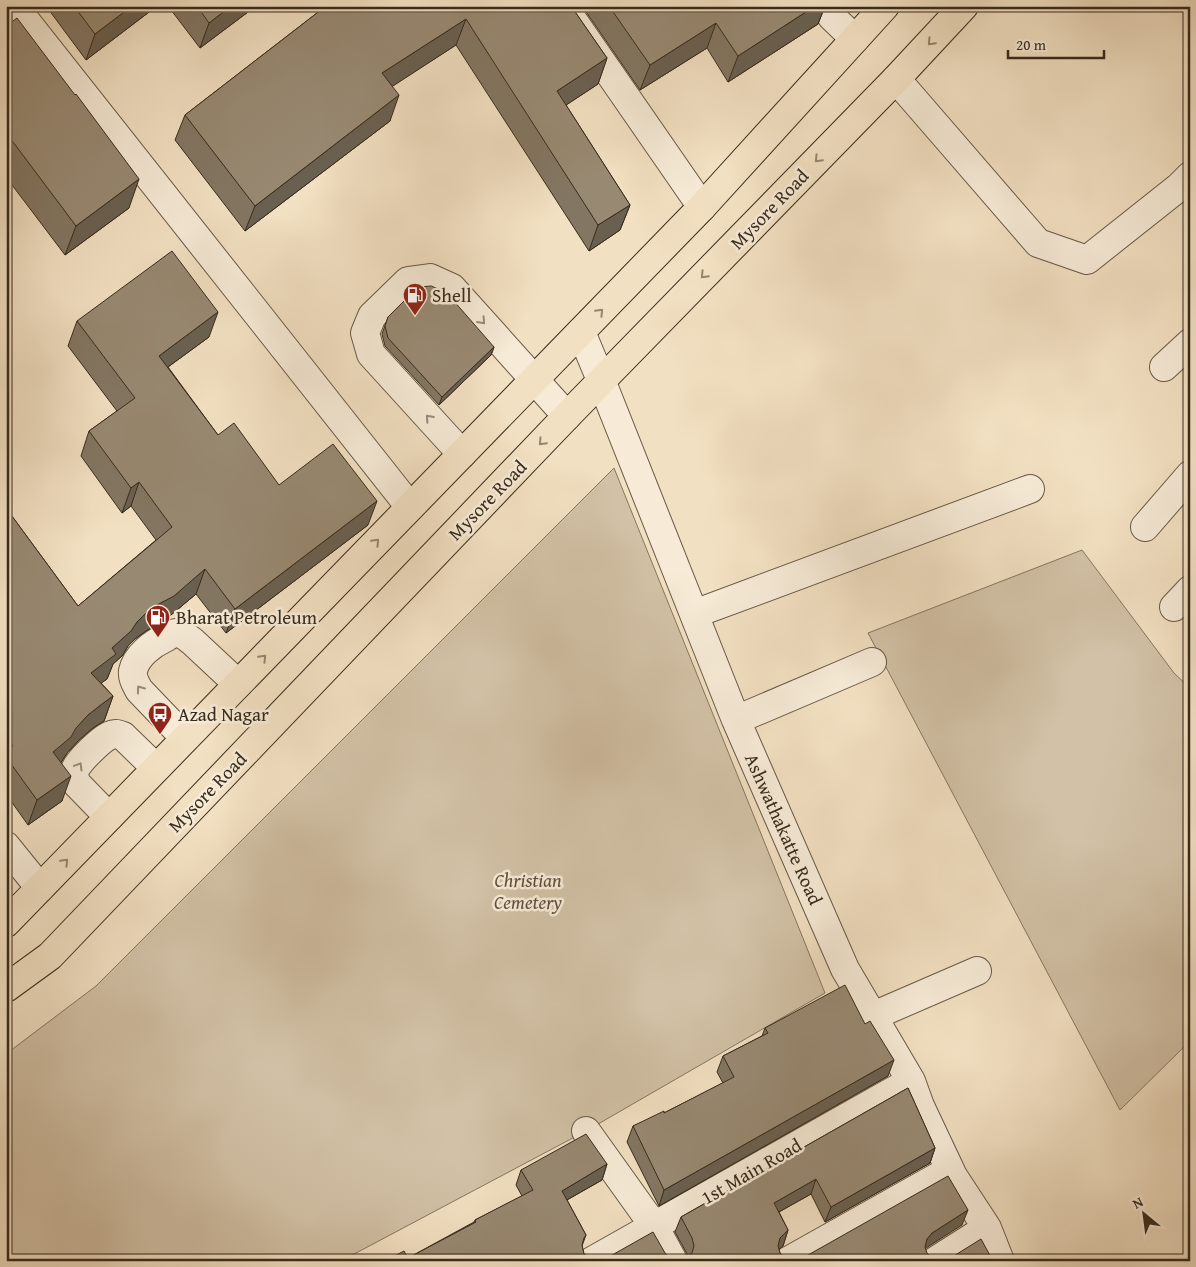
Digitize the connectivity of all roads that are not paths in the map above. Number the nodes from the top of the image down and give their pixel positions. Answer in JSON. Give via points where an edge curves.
{"nodes":[{"id":1,"x":14,"y":6,"type":"edge"},
{"id":2,"x":563,"y":6,"type":"edge"},
{"id":3,"x":825,"y":6,"type":"edge"},
{"id":4,"x":885,"y":6,"type":"edge"},
{"id":5,"x":964,"y":6,"type":"edge"},
{"id":6,"x":855,"y":39,"type":"junction"},
{"id":7,"x":896,"y":79,"type":"junction"},
{"id":8,"x":1190,"y":176,"type":"edge"},
{"id":9,"x":702,"y":207,"type":"junction"},
{"id":10,"x":581,"y":332,"type":"junction"},
{"id":11,"x":1190,"y":343,"type":"edge"},
{"id":12,"x":1164,"y":367,"type":"dead end"},
{"id":13,"x":535,"y":379,"type":"junction"},
{"id":14,"x":601,"y":380,"type":"junction"},
{"id":15,"x":567,"y":416,"type":"junction"},
{"id":16,"x":462,"y":454,"type":"junction"},
{"id":17,"x":1190,"y":475,"type":"edge"},
{"id":18,"x":1030,"y":489,"type":"dead end"},
{"id":19,"x":410,"y":507,"type":"junction"},
{"id":20,"x":1144,"y":527,"type":"dead end"},
{"id":21,"x":694,"y":614,"type":"junction"},
{"id":22,"x":872,"y":662,"type":"dead end"},
{"id":23,"x":238,"y":684,"type":"junction"},
{"id":24,"x":736,"y":720,"type":"junction"},
{"id":25,"x":185,"y":738,"type":"junction"},
{"id":26,"x":156,"y":768,"type":"junction"},
{"id":27,"x":109,"y":817,"type":"junction"},
{"id":28,"x":6,"y":846,"type":"edge"},
{"id":29,"x":40,"y":888,"type":"junction"},
{"id":30,"x":6,"y":922,"type":"edge"},
{"id":31,"x":978,"y":970,"type":"dead end"},
{"id":32,"x":6,"y":988,"type":"edge"},
{"id":33,"x":873,"y":1016,"type":"junction"},
{"id":34,"x":910,"y":1081,"type":"junction"},
{"id":35,"x":586,"y":1131,"type":"dead end"},
{"id":36,"x":950,"y":1170,"type":"junction"},
{"id":37,"x":654,"y":1226,"type":"junction"},
{"id":38,"x":987,"y":1228,"type":"junction"},
{"id":39,"x":592,"y":1261,"type":"edge"},
{"id":40,"x":674,"y":1261,"type":"edge"},
{"id":41,"x":788,"y":1261,"type":"edge"},
{"id":42,"x":935,"y":1261,"type":"edge"},
{"id":43,"x":1000,"y":1261,"type":"edge"}],
"edges":[{"from":1,"to":19,"type":"street"},
{"from":2,"to":9,"type":"street"},
{"from":3,"to":6,"type":"street"},
{"from":4,"to":6,"type":"highway"},
{"from":5,"to":7,"type":"highway","name":"Mysore Road","one_way":true},
{"from":6,"to":9,"type":"highway"},
{"from":7,"to":8,"type":"street","via":[[1038,243],[1086,260]]},
{"from":7,"to":14,"type":"highway","name":"Mysore Road","one_way":true},
{"from":10,"to":9,"type":"highway","one_way":true},
{"from":10,"to":13,"type":"highway"},
{"from":10,"to":14,"type":"street","name":"Ashwathakatte Road"},
{"from":11,"to":12,"type":"street"},
{"from":13,"to":15,"type":"street"},
{"from":13,"to":16,"type":"highway"},
{"from":16,"to":13,"type":"street","one_way":true,"via":[[371,354],[366,333],[372,316],[408,281],[430,278],[452,288]]},
{"from":14,"to":15,"type":"highway","name":"Mysore Road"},
{"from":14,"to":21,"type":"street","name":"Ashwathakatte Road"},
{"from":15,"to":32,"type":"highway","name":"Mysore Road","one_way":true,"via":[[50,956]]},
{"from":16,"to":19,"type":"highway"},
{"from":17,"to":20,"type":"street"},
{"from":18,"to":21,"type":"street"},
{"from":23,"to":19,"type":"highway","one_way":true},
{"from":21,"to":24,"type":"street","name":"Ashwathakatte Road"},
{"from":22,"to":24,"type":"street"},
{"from":23,"to":25,"type":"highway"},
{"from":25,"to":23,"type":"street","one_way":true,"via":[[134,682],[132,673],[144,651],[173,633],[179,633]]},
{"from":24,"to":33,"type":"street","name":"Ashwathakatte Road","via":[[845,969]]},
{"from":25,"to":26,"type":"highway"},
{"from":26,"to":27,"type":"highway"},
{"from":27,"to":26,"type":"street","one_way":true,"via":[[77,784],[74,770],[78,763],[105,738],[117,734]]},
{"from":29,"to":27,"type":"highway","one_way":true},
{"from":28,"to":29,"type":"street"},
{"from":29,"to":30,"type":"highway"},
{"from":31,"to":33,"type":"street"},
{"from":33,"to":34,"type":"street","name":"Ashwathakatte Road"},
{"from":34,"to":36,"type":"street","name":"Ashwathakatte Road"},
{"from":34,"to":37,"type":"street","name":"1st Main Road"},
{"from":35,"to":37,"type":"street"},
{"from":36,"to":38,"type":"street","name":"Ashwathakatte Road"},
{"from":36,"to":41,"type":"street"},
{"from":37,"to":39,"type":"street","name":"1st Main Road"},
{"from":37,"to":40,"type":"street"},
{"from":38,"to":42,"type":"street"},
{"from":38,"to":43,"type":"street","name":"Ashwathakatte Road"}]}
